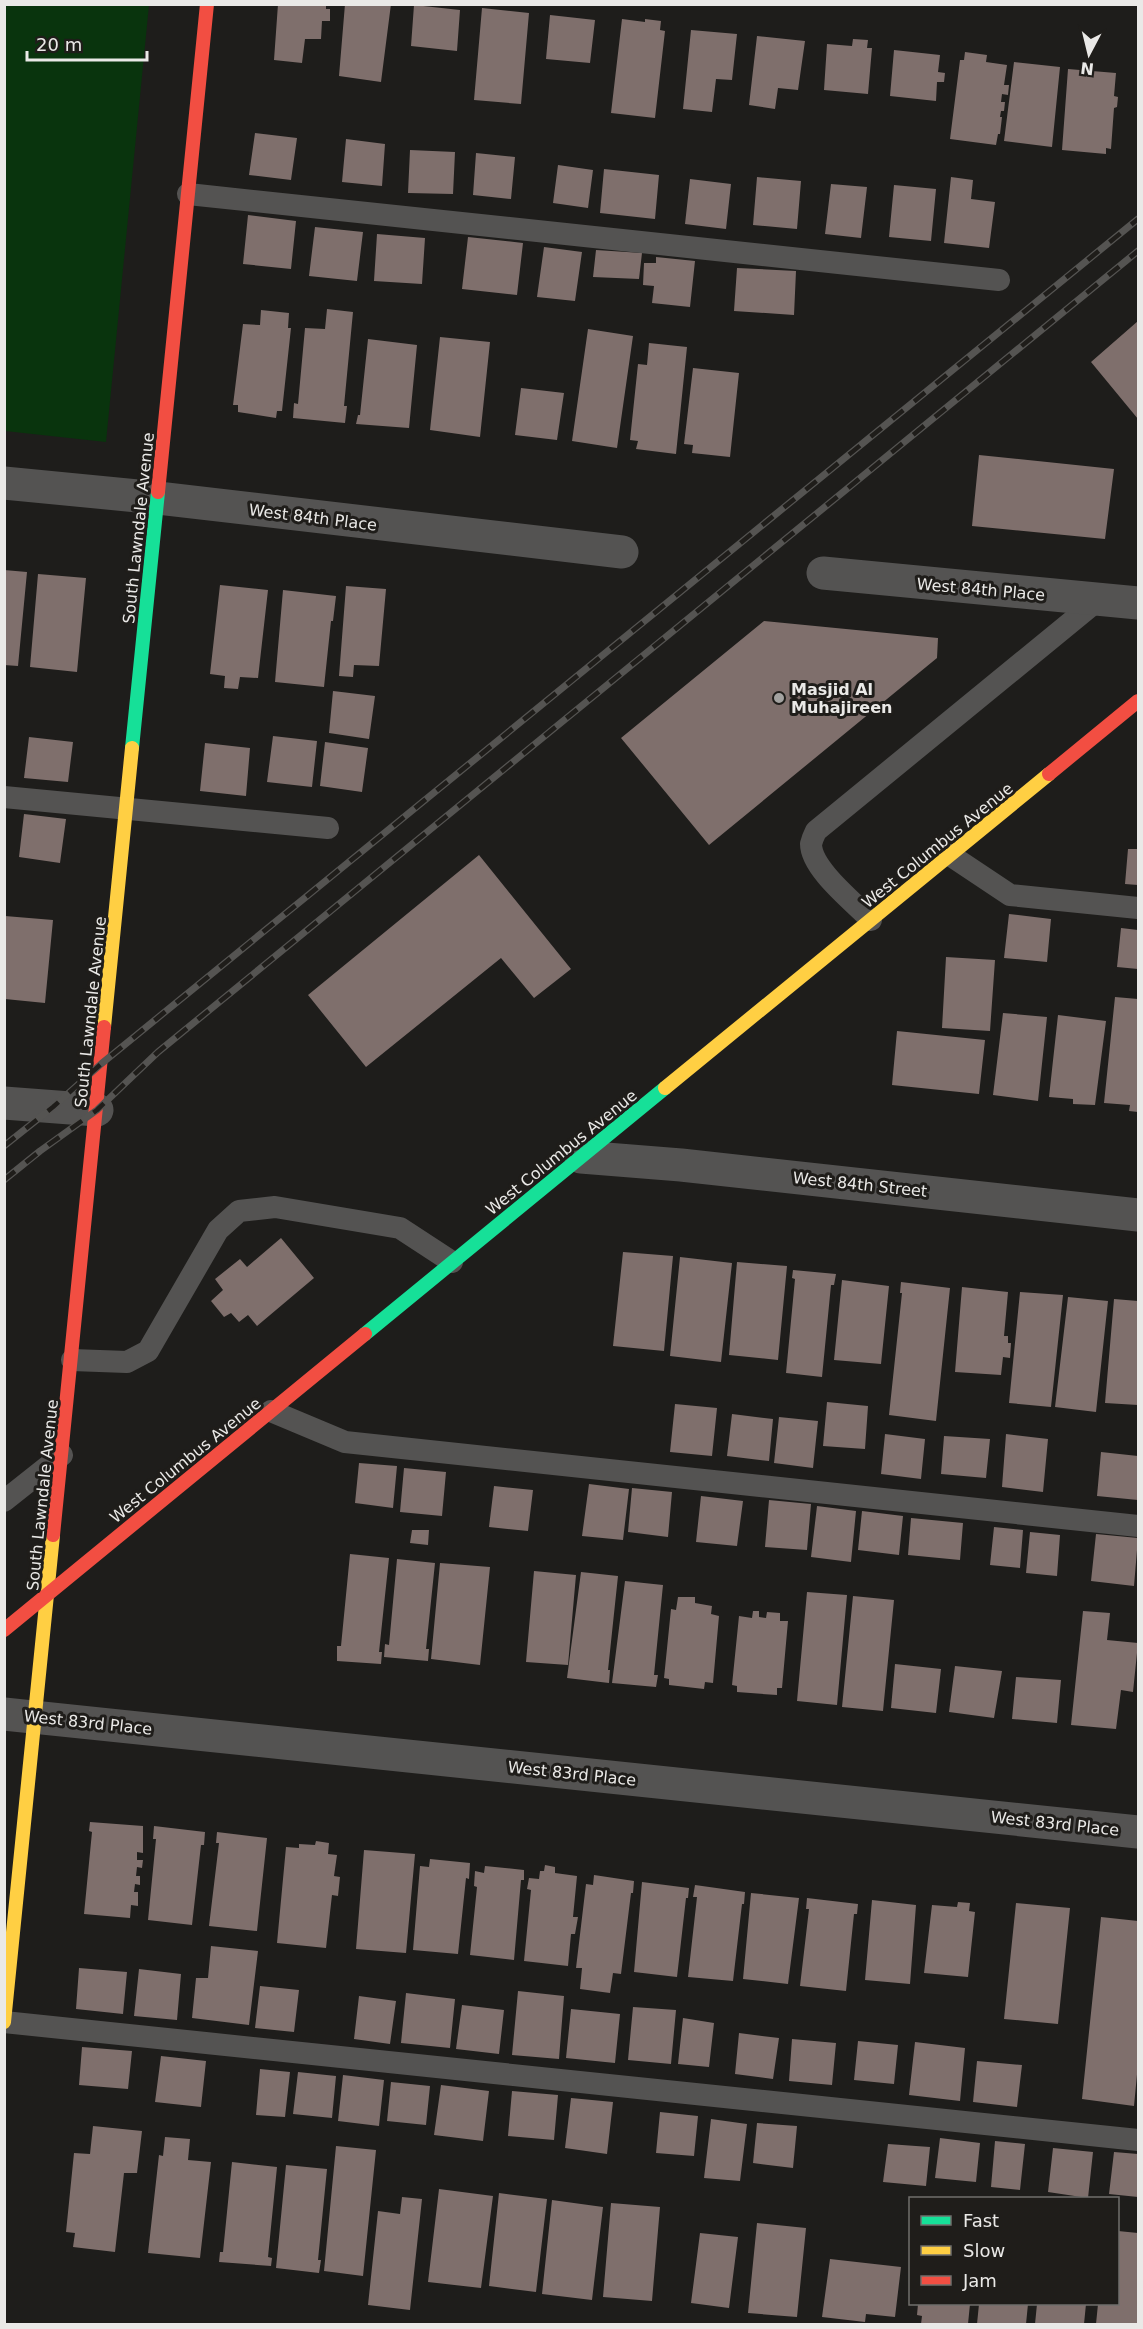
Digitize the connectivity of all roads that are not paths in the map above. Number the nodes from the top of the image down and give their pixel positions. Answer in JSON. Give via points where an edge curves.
{"nodes":[{"id":1,"x":207,"y":4,"type":"edge"},
{"id":2,"x":188,"y":194,"type":"junction"},
{"id":3,"x":999,"y":280,"type":"dead end"},
{"id":4,"x":4,"y":483,"type":"edge"},
{"id":5,"x":158,"y":498,"type":"junction"},
{"id":6,"x":622,"y":552,"type":"dead end"},
{"id":7,"x":823,"y":573,"type":"dead end"},
{"id":8,"x":1098,"y":600,"type":"junction"},
{"id":9,"x":1138,"y":603,"type":"edge"},
{"id":10,"x":1138,"y":701,"type":"edge"},
{"id":11,"x":4,"y":797,"type":"edge"},
{"id":12,"x":127,"y":810,"type":"junction"},
{"id":13,"x":328,"y":828,"type":"dead end"},
{"id":14,"x":950,"y":855,"type":"junction"},
{"id":15,"x":1138,"y":908,"type":"edge"},
{"id":16,"x":872,"y":920,"type":"junction"},
{"id":17,"x":4,"y":1103,"type":"edge"},
{"id":18,"x":97,"y":1110,"type":"junction"},
{"id":19,"x":581,"y":1157,"type":"junction"},
{"id":20,"x":1138,"y":1215,"type":"edge"},
{"id":21,"x":452,"y":1262,"type":"junction"},
{"id":22,"x":72,"y":1360,"type":"junction"},
{"id":23,"x":271,"y":1411,"type":"junction"},
{"id":24,"x":63,"y":1455,"type":"junction"},
{"id":25,"x":4,"y":1501,"type":"edge"},
{"id":26,"x":1138,"y":1526,"type":"edge"},
{"id":27,"x":49,"y":1592,"type":"junction"},
{"id":28,"x":4,"y":1630,"type":"edge"},
{"id":29,"x":4,"y":1714,"type":"edge"},
{"id":30,"x":36,"y":1717,"type":"junction"},
{"id":31,"x":1138,"y":1832,"type":"edge"},
{"id":32,"x":4,"y":2022,"type":"edge"},
{"id":33,"x":1138,"y":2140,"type":"edge"}],
"edges":[{"from":1,"to":2,"type":"street","name":"South Lawndale Avenue"},
{"from":2,"to":3,"type":"lane"},
{"from":2,"to":5,"type":"street","name":"South Lawndale Avenue"},
{"from":4,"to":5,"type":"street","name":"West 84th Place"},
{"from":5,"to":6,"type":"street","name":"West 84th Place"},
{"from":5,"to":12,"type":"street","name":"South Lawndale Avenue"},
{"from":7,"to":8,"type":"street","name":"West 84th Place"},
{"from":8,"to":9,"type":"street","name":"West 84th Place"},
{"from":8,"to":16,"type":"lane","via":[[816,831],[811,842],[818,866]]},
{"from":10,"to":14,"type":"street","name":"West Columbus Avenue"},
{"from":11,"to":12,"type":"lane"},
{"from":12,"to":13,"type":"lane"},
{"from":12,"to":18,"type":"street","name":"South Lawndale Avenue"},
{"from":14,"to":15,"type":"lane","via":[[1010,896]]},
{"from":14,"to":16,"type":"street","name":"West Columbus Avenue"},
{"from":16,"to":19,"type":"street","name":"West Columbus Avenue"},
{"from":17,"to":18,"type":"street"},
{"from":18,"to":22,"type":"street","name":"South Lawndale Avenue"},
{"from":19,"to":20,"type":"street","name":"West 84th Street"},
{"from":19,"to":21,"type":"street","name":"West Columbus Avenue"},
{"from":21,"to":22,"type":"lane","via":[[400,1228],[275,1207],[238,1211],[218,1230],[148,1351],[127,1362]]},
{"from":21,"to":23,"type":"street","name":"West Columbus Avenue"},
{"from":22,"to":24,"type":"street","name":"South Lawndale Avenue"},
{"from":23,"to":26,"type":"lane","via":[[345,1442]]},
{"from":23,"to":27,"type":"street","name":"West Columbus Avenue"},
{"from":24,"to":25,"type":"lane"},
{"from":24,"to":27,"type":"street","name":"South Lawndale Avenue"},
{"from":27,"to":28,"type":"street","name":"West Columbus Avenue"},
{"from":27,"to":30,"type":"street","name":"South Lawndale Avenue"},
{"from":29,"to":30,"type":"street","name":"West 83rd Place"},
{"from":30,"to":31,"type":"street","name":"West 83rd Place"},
{"from":30,"to":32,"type":"street","name":"South Lawndale Avenue"},
{"from":32,"to":33,"type":"lane"}]}
